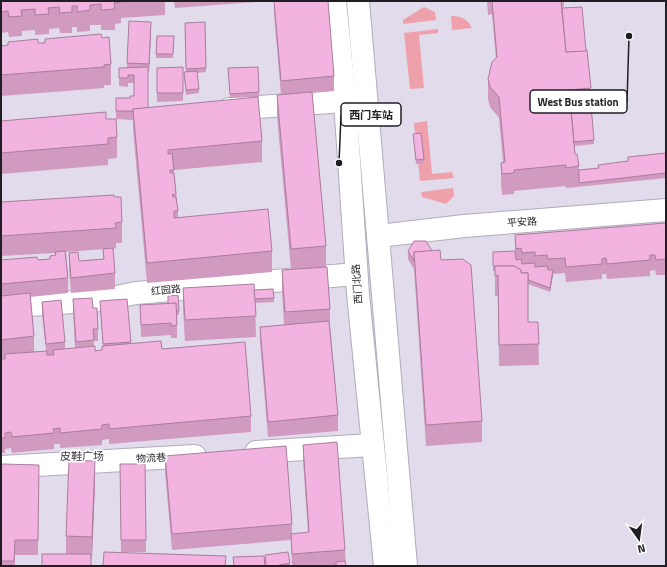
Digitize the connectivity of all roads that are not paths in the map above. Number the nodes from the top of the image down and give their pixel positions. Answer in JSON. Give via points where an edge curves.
{"nodes":[{"id":1,"x":335,"y":1,"type":"edge"},
{"id":2,"x":358,"y":1,"type":"edge"},
{"id":3,"x":345,"y":101,"type":"junction"},
{"id":4,"x":206,"y":111,"type":"edge"},
{"id":5,"x":666,"y":210,"type":"edge"},
{"id":6,"x":379,"y":236,"type":"junction"},
{"id":7,"x":356,"y":274,"type":"junction"},
{"id":8,"x":1,"y":307,"type":"edge"},
{"id":9,"x":372,"y":445,"type":"junction"},
{"id":10,"x":236,"y":453,"type":"edge"},
{"id":11,"x":212,"y":455,"type":"edge"},
{"id":12,"x":1,"y":467,"type":"edge"},
{"id":13,"x":385,"y":566,"type":"edge"},
{"id":14,"x":406,"y":566,"type":"edge"}],
"edges":[{"from":1,"to":3,"type":"main road","name":"西门北路"},
{"from":2,"to":6,"type":"main road"},
{"from":3,"to":4,"type":"main road"},
{"from":3,"to":7,"type":"main road","name":"西门北路"},
{"from":5,"to":6,"type":"main road","name":"平安路","via":[[464,226]]},
{"from":6,"to":14,"type":"main road"},
{"from":7,"to":8,"type":"main road","name":"红园路","via":[[136,293],[102,300]]},
{"from":7,"to":9,"type":"main road","name":"西门北路"},
{"from":9,"to":10,"type":"main road"},
{"from":9,"to":13,"type":"main road","name":"西门北路"},
{"from":11,"to":12,"type":"main road","name":"物流巷"}]}
